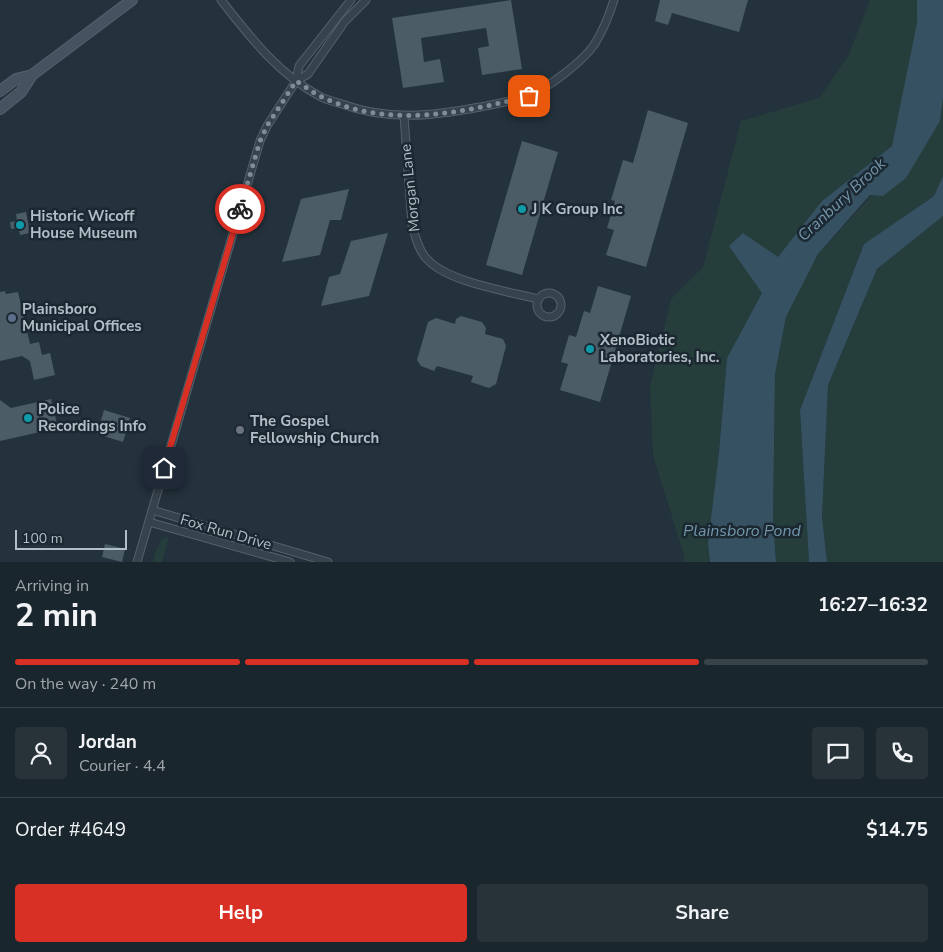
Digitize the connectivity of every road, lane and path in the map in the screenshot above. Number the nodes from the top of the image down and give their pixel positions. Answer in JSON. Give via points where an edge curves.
{"nodes":[{"id":1,"x":132,"y":0,"type":"edge"},
{"id":2,"x":221,"y":0,"type":"edge"},
{"id":3,"x":351,"y":0,"type":"edge"},
{"id":4,"x":366,"y":0,"type":"edge"},
{"id":5,"x":614,"y":0,"type":"edge"},
{"id":6,"x":32,"y":75,"type":"junction"},
{"id":7,"x":296,"y":81,"type":"junction"},
{"id":8,"x":0,"y":91,"type":"edge"},
{"id":9,"x":0,"y":109,"type":"edge"},
{"id":10,"x":404,"y":116,"type":"junction"},
{"id":11,"x":538,"y":299,"type":"dead end"},
{"id":12,"x":152,"y":510,"type":"junction"},
{"id":13,"x":149,"y":522,"type":"junction"},
{"id":14,"x":137,"y":562,"type":"edge"},
{"id":15,"x":290,"y":562,"type":"edge"},
{"id":16,"x":328,"y":562,"type":"edge"}],
"edges":[{"from":1,"to":6,"type":"street"},
{"from":2,"to":7,"type":"street","via":[[265,54]]},
{"from":3,"to":7,"type":"street","via":[[299,66]]},
{"from":4,"to":7,"type":"street","via":[[344,21],[308,74]]},
{"from":5,"to":10,"type":"street","via":[[593,46],[554,82],[529,96],[452,112]]},
{"from":6,"to":8,"type":"street","via":[[16,79]]},
{"from":6,"to":9,"type":"street","via":[[21,92]]},
{"from":7,"to":10,"type":"street","via":[[322,97],[355,109]]},
{"from":7,"to":12,"type":"street","via":[[260,141]]},
{"from":10,"to":11,"type":"street","name":"Morgan Lane","via":[[412,225],[426,258],[463,280]]},
{"from":12,"to":13,"type":"street"},
{"from":12,"to":16,"type":"street","name":"Fox Run Drive"},
{"from":13,"to":14,"type":"street"},
{"from":13,"to":15,"type":"street","name":"Fox Run Drive"}]}
